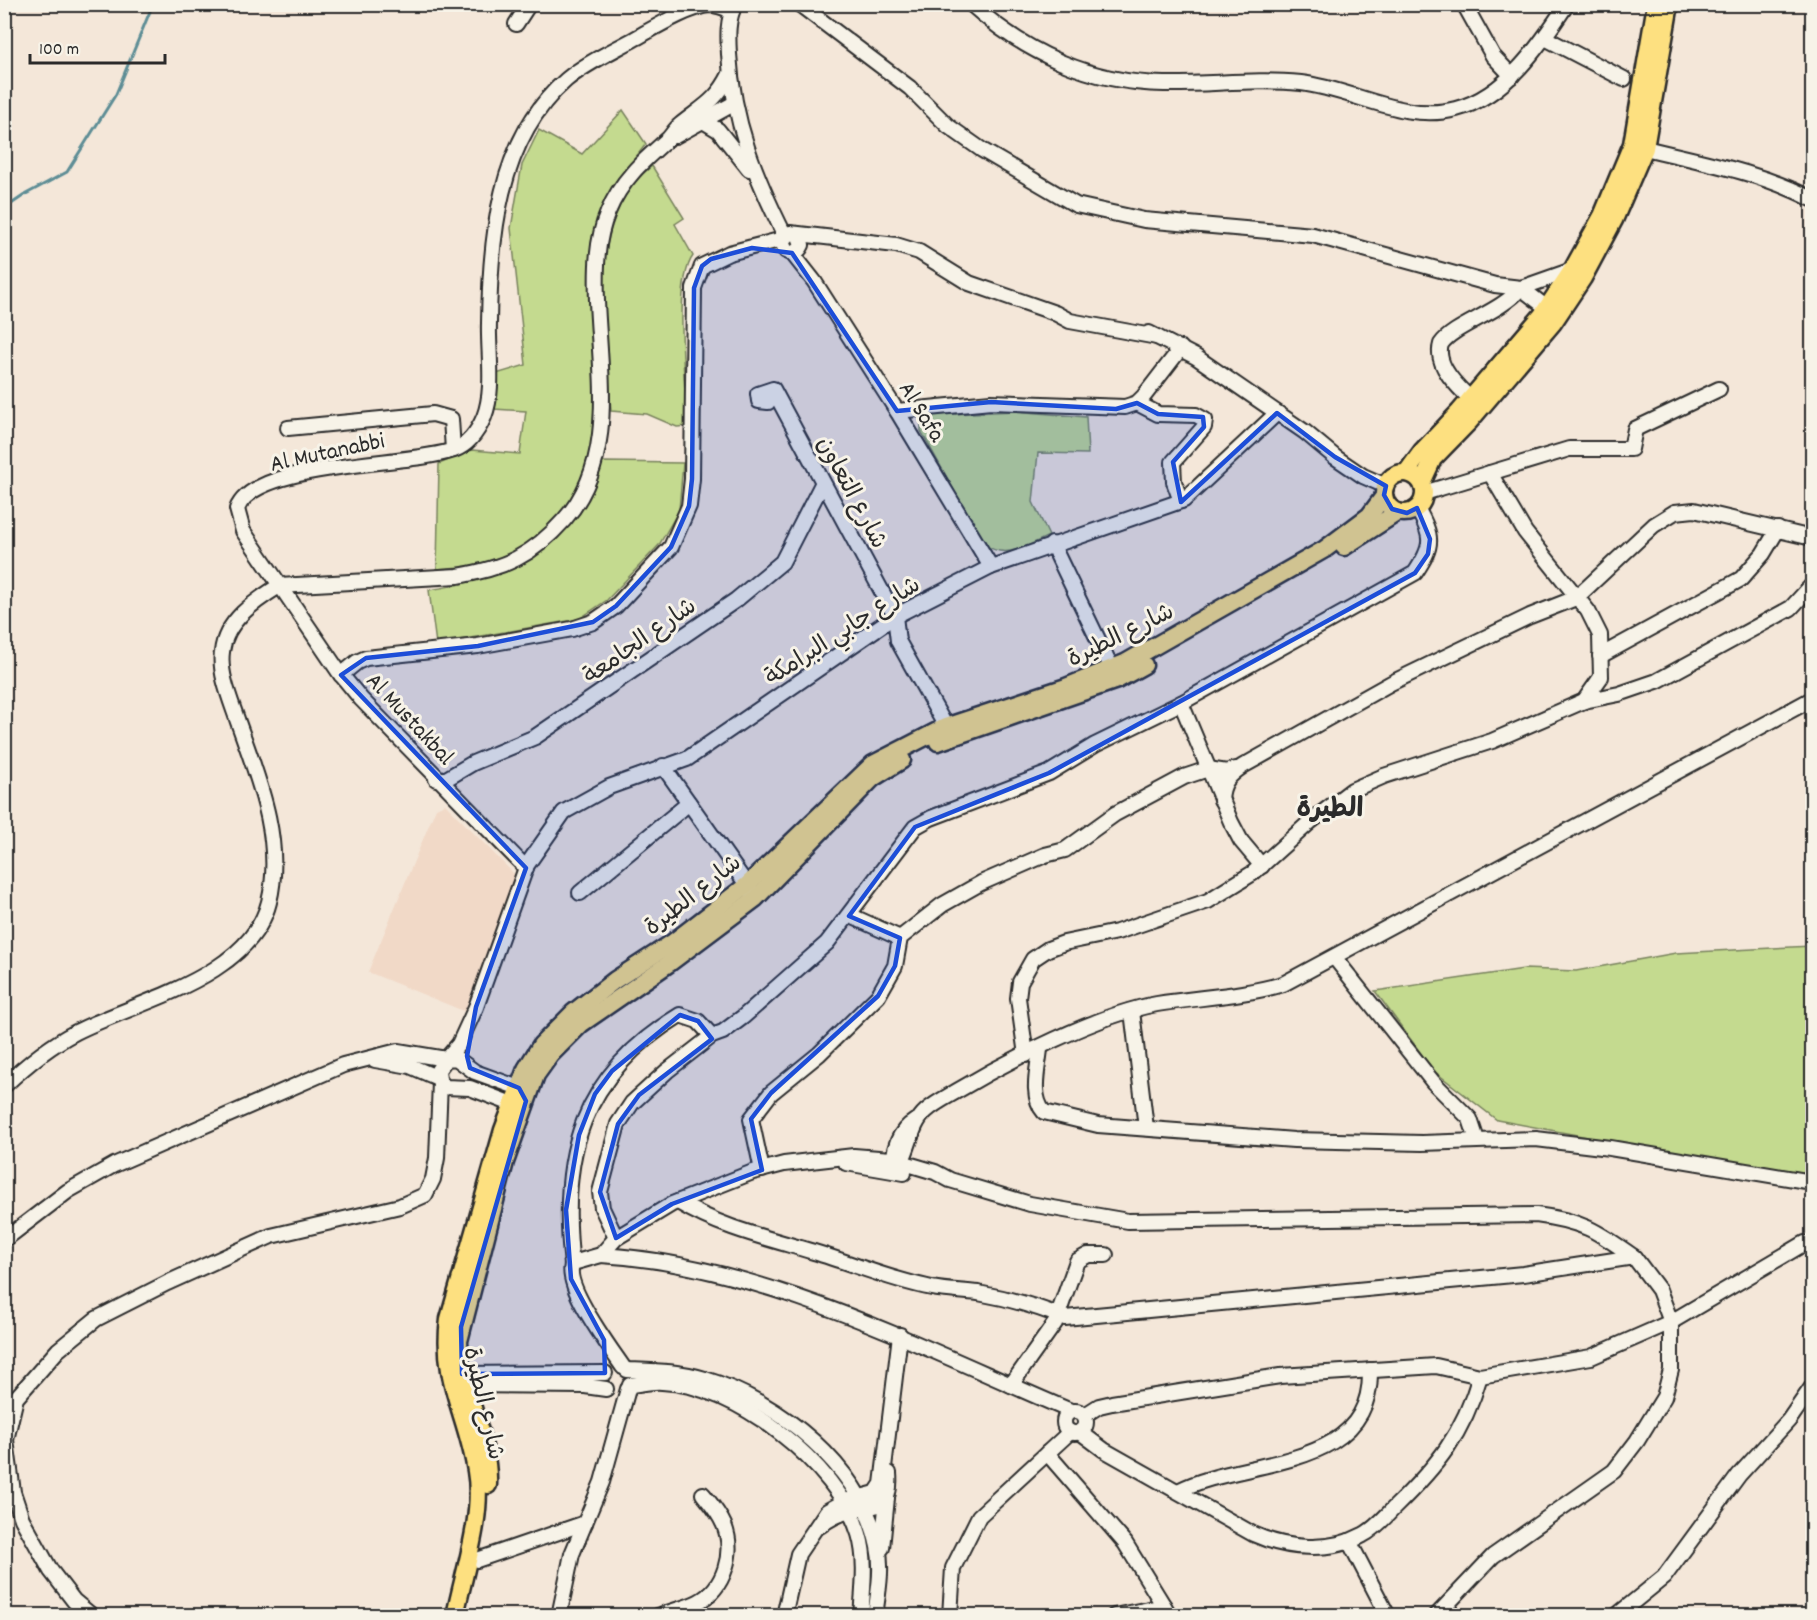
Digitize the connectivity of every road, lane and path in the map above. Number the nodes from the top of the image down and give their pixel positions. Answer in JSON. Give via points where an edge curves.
{"nodes":[{"id":1,"x":529,"y":4,"type":"edge"},
{"id":2,"x":799,"y":4,"type":"edge"},
{"id":3,"x":971,"y":4,"type":"edge"},
{"id":4,"x":1464,"y":4,"type":"edge"},
{"id":5,"x":1567,"y":4,"type":"edge"},
{"id":6,"x":1656,"y":4,"type":"edge"},
{"id":7,"x":1670,"y":4,"type":"edge"},
{"id":8,"x":733,"y":8,"type":"edge"},
{"id":9,"x":516,"y":24,"type":"dead end"},
{"id":10,"x":1545,"y":38,"type":"junction"},
{"id":11,"x":730,"y":74,"type":"junction"},
{"id":12,"x":1512,"y":76,"type":"junction"},
{"id":13,"x":1624,"y":79,"type":"dead end"},
{"id":14,"x":735,"y":103,"type":"junction"},
{"id":15,"x":703,"y":121,"type":"junction"},
{"id":16,"x":670,"y":137,"type":"junction"},
{"id":17,"x":1638,"y":146,"type":"junction"},
{"id":18,"x":760,"y":184,"type":"junction"},
{"id":19,"x":1812,"y":199,"type":"edge"},
{"id":20,"x":793,"y":243,"type":"junction"},
{"id":21,"x":1572,"y":270,"type":"junction"},
{"id":22,"x":1521,"y":288,"type":"junction"},
{"id":23,"x":1547,"y":308,"type":"junction"},
{"id":24,"x":1181,"y":348,"type":"junction"},
{"id":25,"x":773,"y":389,"type":"dead end"},
{"id":26,"x":1719,"y":389,"type":"dead end"},
{"id":27,"x":1137,"y":403,"type":"junction"},
{"id":28,"x":1476,"y":404,"type":"junction"},
{"id":29,"x":897,"y":411,"type":"junction"},
{"id":30,"x":1277,"y":414,"type":"junction"},
{"id":31,"x":288,"y":428,"type":"dead end"},
{"id":32,"x":453,"y":450,"type":"junction"},
{"id":33,"x":1406,"y":473,"type":"junction"},
{"id":34,"x":1490,"y":473,"type":"junction"},
{"id":35,"x":822,"y":484,"type":"junction"},
{"id":36,"x":1385,"y":491,"type":"junction"},
{"id":37,"x":1421,"y":495,"type":"junction"},
{"id":38,"x":1181,"y":501,"type":"junction"},
{"id":39,"x":1398,"y":512,"type":"junction"},
{"id":40,"x":1778,"y":529,"type":"junction"},
{"id":41,"x":1812,"y":538,"type":"edge"},
{"id":42,"x":1052,"y":544,"type":"junction"},
{"id":43,"x":991,"y":567,"type":"junction"},
{"id":44,"x":1812,"y":585,"type":"edge"},
{"id":45,"x":279,"y":586,"type":"junction"},
{"id":46,"x":1576,"y":598,"type":"junction"},
{"id":47,"x":895,"y":616,"type":"junction"},
{"id":48,"x":1600,"y":656,"type":"junction"},
{"id":49,"x":1114,"y":674,"type":"junction"},
{"id":50,"x":341,"y":675,"type":"junction"},
{"id":51,"x":1812,"y":699,"type":"edge"},
{"id":52,"x":1584,"y":701,"type":"junction"},
{"id":53,"x":1181,"y":703,"type":"junction"},
{"id":54,"x":948,"y":731,"type":"junction"},
{"id":55,"x":663,"y":766,"type":"junction"},
{"id":56,"x":1243,"y":766,"type":"junction"},
{"id":57,"x":1208,"y":769,"type":"junction"},
{"id":58,"x":436,"y":779,"type":"junction"},
{"id":59,"x":1221,"y":800,"type":"junction"},
{"id":60,"x":689,"y":803,"type":"junction"},
{"id":61,"x":1262,"y":866,"type":"junction"},
{"id":62,"x":526,"y":868,"type":"junction"},
{"id":63,"x":752,"y":891,"type":"junction"},
{"id":64,"x":580,"y":893,"type":"dead end"},
{"id":65,"x":849,"y":915,"type":"junction"},
{"id":66,"x":900,"y":938,"type":"junction"},
{"id":67,"x":1334,"y":957,"type":"junction"},
{"id":68,"x":476,"y":1007,"type":"junction"},
{"id":69,"x":1132,"y":1011,"type":"junction"},
{"id":70,"x":712,"y":1036,"type":"junction"},
{"id":71,"x":1040,"y":1049,"type":"junction"},
{"id":72,"x":1026,"y":1055,"type":"junction"},
{"id":73,"x":367,"y":1059,"type":"junction"},
{"id":74,"x":446,"y":1059,"type":"junction"},
{"id":75,"x":468,"y":1067,"type":"junction"},
{"id":76,"x":439,"y":1080,"type":"junction"},
{"id":77,"x":4,"y":1086,"type":"edge"},
{"id":78,"x":462,"y":1089,"type":"junction"},
{"id":79,"x":519,"y":1098,"type":"junction"},
{"id":80,"x":440,"y":1128,"type":"junction"},
{"id":81,"x":1146,"y":1128,"type":"junction"},
{"id":82,"x":906,"y":1136,"type":"junction"},
{"id":83,"x":1477,"y":1140,"type":"junction"},
{"id":84,"x":869,"y":1156,"type":"junction"},
{"id":85,"x":823,"y":1161,"type":"junction"},
{"id":86,"x":897,"y":1165,"type":"junction"},
{"id":87,"x":923,"y":1168,"type":"junction"},
{"id":88,"x":762,"y":1170,"type":"junction"},
{"id":89,"x":950,"y":1180,"type":"junction"},
{"id":90,"x":1812,"y":1182,"type":"edge"},
{"id":91,"x":678,"y":1202,"type":"junction"},
{"id":92,"x":616,"y":1238,"type":"junction"},
{"id":93,"x":4,"y":1240,"type":"edge"},
{"id":94,"x":1805,"y":1243,"type":"dead end"},
{"id":95,"x":601,"y":1255,"type":"junction"},
{"id":96,"x":1106,"y":1255,"type":"dead end"},
{"id":97,"x":1634,"y":1257,"type":"junction"},
{"id":98,"x":572,"y":1265,"type":"junction"},
{"id":99,"x":1059,"y":1315,"type":"junction"},
{"id":100,"x":1671,"y":1322,"type":"junction"},
{"id":101,"x":900,"y":1335,"type":"junction"},
{"id":102,"x":604,"y":1341,"type":"junction"},
{"id":103,"x":625,"y":1369,"type":"junction"},
{"id":104,"x":1370,"y":1370,"type":"junction"},
{"id":105,"x":607,"y":1371,"type":"junction"},
{"id":106,"x":1480,"y":1376,"type":"junction"},
{"id":107,"x":459,"y":1381,"type":"junction"},
{"id":108,"x":1011,"y":1385,"type":"junction"},
{"id":109,"x":494,"y":1386,"type":"junction"},
{"id":110,"x":629,"y":1387,"type":"junction"},
{"id":111,"x":1812,"y":1387,"type":"edge"},
{"id":112,"x":608,"y":1390,"type":"junction"},
{"id":113,"x":1078,"y":1413,"type":"junction"},
{"id":114,"x":473,"y":1414,"type":"junction"},
{"id":115,"x":619,"y":1425,"type":"junction"},
{"id":116,"x":1075,"y":1432,"type":"junction"},
{"id":117,"x":887,"y":1447,"type":"junction"},
{"id":118,"x":1047,"y":1453,"type":"junction"},
{"id":119,"x":1178,"y":1491,"type":"junction"},
{"id":120,"x":702,"y":1494,"type":"dead end"},
{"id":121,"x":887,"y":1498,"type":"junction"},
{"id":122,"x":862,"y":1504,"type":"junction"},
{"id":123,"x":847,"y":1506,"type":"junction"},
{"id":124,"x":585,"y":1523,"type":"junction"},
{"id":125,"x":1349,"y":1541,"type":"junction"},
{"id":126,"x":477,"y":1560,"type":"junction"},
{"id":127,"x":880,"y":1568,"type":"junction"},
{"id":128,"x":1167,"y":1611,"type":"edge"},
{"id":129,"x":92,"y":1616,"type":"edge"},
{"id":130,"x":455,"y":1616,"type":"edge"},
{"id":131,"x":464,"y":1616,"type":"edge"},
{"id":132,"x":559,"y":1616,"type":"edge"},
{"id":133,"x":658,"y":1616,"type":"edge"},
{"id":134,"x":784,"y":1616,"type":"edge"},
{"id":135,"x":861,"y":1616,"type":"edge"},
{"id":136,"x":876,"y":1616,"type":"edge"},
{"id":137,"x":950,"y":1616,"type":"edge"},
{"id":138,"x":1114,"y":1616,"type":"edge"},
{"id":139,"x":1388,"y":1616,"type":"edge"},
{"id":140,"x":1436,"y":1616,"type":"edge"},
{"id":141,"x":1616,"y":1616,"type":"edge"}],
"edges":[{"from":1,"to":9,"type":"street"},
{"from":2,"to":22,"type":"street","via":[[910,88],[948,126],[1076,205],[1144,220],[1313,236],[1495,285]]},
{"from":3,"to":12,"type":"street","via":[[989,21],[1041,54],[1081,71],[1117,80],[1166,84],[1255,80],[1302,83],[1419,113],[1458,109],[1490,93]]},
{"from":4,"to":12,"type":"street","via":[[1493,56]]},
{"from":5,"to":10,"type":"street"},
{"from":6,"to":17,"type":"main road"},
{"from":7,"to":17,"type":"main road"},
{"from":8,"to":11,"type":"street","via":[[728,29]]},
{"from":8,"to":32,"type":"street","via":[[704,6],[658,26],[602,58],[567,79],[526,130],[511,163],[494,241],[490,279],[490,396],[476,432]]},
{"from":10,"to":12,"type":"street"},
{"from":10,"to":13,"type":"street"},
{"from":11,"to":14,"type":"street"},
{"from":11,"to":16,"type":"street","via":[[718,96]]},
{"from":14,"to":15,"type":"street"},
{"from":14,"to":18,"type":"street","via":[[742,138]]},
{"from":15,"to":16,"type":"street"},
{"from":15,"to":18,"type":"street","via":[[718,130]]},
{"from":16,"to":45,"type":"street","via":[[624,182],[607,214],[600,238],[596,264],[599,442],[591,478],[571,513],[522,558],[488,571]]},
{"from":17,"to":19,"type":"street","via":[[1755,174]]},
{"from":17,"to":21,"type":"main road"},
{"from":17,"to":28,"type":"main road","via":[[1614,220],[1583,278],[1553,323]]},
{"from":18,"to":20,"type":"street","name":"Al Safa"},
{"from":20,"to":24,"type":"street","via":[[836,238],[896,245],[919,252],[969,283],[1070,321],[1157,337]]},
{"from":20,"to":29,"type":"street","name":"Al Safa"},
{"from":20,"to":50,"type":"street","via":[[711,259],[697,276],[689,506],[671,547],[616,606],[593,622],[572,629],[478,646],[380,655],[357,662]]},
{"from":21,"to":22,"type":"street"},
{"from":21,"to":23,"type":"main road"},
{"from":22,"to":23,"type":"street"},
{"from":22,"to":28,"type":"street","via":[[1509,302],[1450,335],[1442,344],[1441,359],[1456,385]]},
{"from":23,"to":28,"type":"main road"},
{"from":24,"to":27,"type":"street"},
{"from":24,"to":30,"type":"street"},
{"from":25,"to":35,"type":"street","name":"شارع التعاون"},
{"from":26,"to":34,"type":"street","via":[[1635,429],[1631,449],[1569,449]]},
{"from":27,"to":29,"type":"street","via":[[1116,409],[991,402]]},
{"from":27,"to":38,"type":"street","via":[[1158,414],[1196,415],[1205,420],[1204,427],[1173,462],[1174,482]]},
{"from":28,"to":33,"type":"main road","via":[[1422,451]]},
{"from":28,"to":37,"type":"main road","via":[[1433,459]]},
{"from":29,"to":43,"type":"street","name":"Al Safa"},
{"from":30,"to":36,"type":"street"},
{"from":30,"to":38,"type":"street","name":"شارع جابي البرامكة"},
{"from":31,"to":32,"type":"street","via":[[433,414],[451,419]]},
{"from":32,"to":45,"type":"street","name":"Al Mutanabbi","via":[[324,469],[285,478],[243,497],[237,509],[239,522]]},
{"from":33,"to":36,"type":"main road","via":[[1394,475]]},
{"from":33,"to":37,"type":"main road","via":[[1417,477]]},
{"from":34,"to":37,"type":"street"},
{"from":34,"to":46,"type":"street","via":[[1525,532]]},
{"from":35,"to":47,"type":"street","name":"شارع التعاون"},
{"from":35,"to":58,"type":"street","name":"شارع الجامعة","via":[[782,562],[736,600],[535,737],[446,779]]},
{"from":36,"to":39,"type":"main road","via":[[1392,509]]},
{"from":36,"to":49,"type":"main road","name":"شارع الطيرة","via":[[1369,516],[1325,549]]},
{"from":37,"to":39,"type":"main road","via":[[1407,513]]},
{"from":37,"to":53,"type":"street","via":[[1430,539],[1428,554],[1415,573]]},
{"from":38,"to":42,"type":"street","name":"شارع جابي البرامكة"},
{"from":39,"to":49,"type":"main road","name":"شارع الطيرة","via":[[1318,566]]},
{"from":40,"to":41,"type":"street"},
{"from":40,"to":46,"type":"street","via":[[1694,510],[1675,512],[1654,525]]},
{"from":40,"to":48,"type":"street","via":[[1763,555],[1741,579]]},
{"from":42,"to":43,"type":"street","name":"شارع جابي البرامكة"},
{"from":42,"to":49,"type":"street"},
{"from":43,"to":47,"type":"street","name":"شارع جابي البرامكة"},
{"from":44,"to":52,"type":"street","via":[[1791,608],[1657,681]]},
{"from":45,"to":50,"type":"street","name":"Al Mustakbal"},
{"from":45,"to":77,"type":"street","via":[[242,614],[225,638],[222,651],[230,698],[270,823],[273,877],[264,918],[236,954],[217,968],[76,1032],[49,1047]]},
{"from":46,"to":48,"type":"street","via":[[1600,635]]},
{"from":46,"to":56,"type":"street","via":[[1391,683]]},
{"from":47,"to":54,"type":"street","name":"شارع التعاون","via":[[898,641]]},
{"from":47,"to":55,"type":"street","name":"شارع جابي البرامكة","via":[[687,759]]},
{"from":48,"to":52,"type":"street","via":[[1601,677]]},
{"from":49,"to":54,"type":"main road","name":"شارع الطيرة","via":[[986,728]]},
{"from":50,"to":58,"type":"street","name":"Al Mustakbal"},
{"from":51,"to":67,"type":"street"},
{"from":52,"to":61,"type":"street","via":[[1492,741],[1352,790]]},
{"from":53,"to":57,"type":"street"},
{"from":53,"to":65,"type":"street","via":[[1095,745],[1049,773],[915,827]]},
{"from":54,"to":63,"type":"main road","name":"شارع الطيرة","via":[[873,778]]},
{"from":55,"to":60,"type":"street"},
{"from":55,"to":62,"type":"street","name":"شارع جابي البرامكة","via":[[609,787],[564,812]]},
{"from":56,"to":57,"type":"street","via":[[1227,772]]},
{"from":56,"to":59,"type":"street","via":[[1226,778]]},
{"from":57,"to":59,"type":"street"},
{"from":57,"to":66,"type":"street","via":[[1184,777],[1115,814],[1065,850],[981,883],[942,905]]},
{"from":58,"to":62,"type":"street","name":"Al Mustakbal"},
{"from":59,"to":61,"type":"street","via":[[1241,841]]},
{"from":60,"to":63,"type":"street"},
{"from":60,"to":64,"type":"street"},
{"from":61,"to":72,"type":"street","via":[[1208,901],[1117,932],[1064,943],[1033,959],[1020,982],[1018,998]]},
{"from":62,"to":68,"type":"street","name":"شارع جابي البرامكة"},
{"from":63,"to":79,"type":"main road","name":"شارع الطيرة","via":[[668,964],[581,1024],[551,1054]]},
{"from":65,"to":66,"type":"street"},
{"from":65,"to":70,"type":"street","via":[[807,962],[743,1017]]},
{"from":66,"to":88,"type":"street","via":[[895,966],[878,996],[819,1054],[771,1093],[751,1119]]},
{"from":67,"to":69,"type":"street","via":[[1283,984],[1257,992],[1156,1004]]},
{"from":67,"to":83,"type":"street","via":[[1433,1082],[1470,1119]]},
{"from":68,"to":74,"type":"street","via":[[459,1044]]},
{"from":68,"to":75,"type":"street"},
{"from":69,"to":71,"type":"street"},
{"from":69,"to":81,"type":"street"},
{"from":70,"to":92,"type":"street","via":[[639,1095],[618,1124],[600,1192],[602,1208]]},
{"from":70,"to":98,"type":"street","via":[[698,1021],[680,1015],[651,1034],[612,1071],[595,1094],[579,1135],[568,1183]]},
{"from":71,"to":72,"type":"street"},
{"from":71,"to":81,"type":"street","via":[[1036,1101],[1044,1112],[1098,1125]]},
{"from":72,"to":82,"type":"street","via":[[926,1111]]},
{"from":73,"to":74,"type":"street","via":[[398,1052]]},
{"from":73,"to":76,"type":"street","via":[[396,1062]]},
{"from":73,"to":93,"type":"street","via":[[343,1065],[114,1165],[68,1191]]},
{"from":74,"to":75,"type":"street","via":[[456,1058]]},
{"from":74,"to":76,"type":"street","via":[[440,1066]]},
{"from":75,"to":79,"type":"street"},
{"from":76,"to":78,"type":"street","via":[[445,1087]]},
{"from":76,"to":80,"type":"street"},
{"from":78,"to":79,"type":"street"},
{"from":78,"to":80,"type":"street","via":[[450,1100]]},
{"from":79,"to":107,"type":"main road","name":"شارع الطيرة","via":[[461,1327]]},
{"from":80,"to":129,"type":"street","via":[[433,1179],[425,1195],[364,1215],[271,1236],[166,1283],[96,1319],[58,1350],[16,1398],[6,1440],[22,1519],[51,1570],[74,1601]]},
{"from":81,"to":83,"type":"street","via":[[1293,1140]]},
{"from":82,"to":84,"type":"street"},
{"from":82,"to":86,"type":"street"},
{"from":82,"to":87,"type":"street","via":[[913,1160]]},
{"from":83,"to":90,"type":"street","via":[[1536,1139],[1610,1148]]},
{"from":84,"to":85,"type":"street"},
{"from":84,"to":86,"type":"street"},
{"from":85,"to":86,"type":"street"},
{"from":85,"to":88,"type":"street"},
{"from":86,"to":87,"type":"street"},
{"from":86,"to":89,"type":"street","via":[[934,1180]]},
{"from":87,"to":89,"type":"street"},
{"from":88,"to":91,"type":"street"},
{"from":89,"to":97,"type":"street","via":[[1030,1204],[1128,1221],[1536,1215],[1595,1229]]},
{"from":91,"to":92,"type":"street"},
{"from":91,"to":99,"type":"street","via":[[735,1230],[889,1278],[981,1294]]},
{"from":92,"to":95,"type":"street"},
{"from":94,"to":100,"type":"street"},
{"from":95,"to":98,"type":"street"},
{"from":95,"to":101,"type":"street","via":[[637,1257],[727,1276]]},
{"from":96,"to":99,"type":"street","via":[[1088,1255],[1077,1261]]},
{"from":97,"to":99,"type":"street","via":[[1523,1274],[1074,1318]]},
{"from":97,"to":100,"type":"street","via":[[1659,1290]]},
{"from":98,"to":102,"type":"street","via":[[573,1286]]},
{"from":99,"to":108,"type":"street"},
{"from":100,"to":106,"type":"street","via":[[1591,1358]]},
{"from":100,"to":140,"type":"street","via":[[1671,1370],[1664,1397],[1614,1471],[1493,1556]]},
{"from":101,"to":108,"type":"street"},
{"from":101,"to":117,"type":"street"},
{"from":102,"to":103,"type":"street"},
{"from":102,"to":105,"type":"street"},
{"from":103,"to":105,"type":"street","via":[[614,1366]]},
{"from":103,"to":110,"type":"street","via":[[632,1378]]},
{"from":103,"to":122,"type":"street","via":[[681,1373],[753,1399],[812,1441],[849,1481]]},
{"from":104,"to":106,"type":"street","via":[[1436,1366]]},
{"from":104,"to":113,"type":"street","via":[[1280,1376],[1112,1403]]},
{"from":104,"to":119,"type":"street","via":[[1362,1415],[1334,1440],[1292,1460],[1198,1481]]},
{"from":105,"to":107,"type":"street"},
{"from":105,"to":112,"type":"street","via":[[603,1381]]},
{"from":106,"to":125,"type":"street","via":[[1465,1422],[1427,1476],[1365,1534]]},
{"from":107,"to":109,"type":"street"},
{"from":107,"to":114,"type":"main road","name":"شارع الطيرة"},
{"from":107,"to":130,"type":"main road","name":"شارع الطيرة","via":[[477,1488],[471,1545]]},
{"from":108,"to":113,"type":"street"},
{"from":109,"to":112,"type":"street","via":[[585,1386]]},
{"from":109,"to":114,"type":"street","via":[[478,1400]]},
{"from":110,"to":112,"type":"street","via":[[618,1394]]},
{"from":110,"to":115,"type":"street"},
{"from":110,"to":123,"type":"street","via":[[662,1382],[728,1400],[770,1424],[793,1443],[823,1472]]},
{"from":111,"to":141,"type":"street","via":[[1739,1475],[1664,1577]]},
{"from":112,"to":115,"type":"street"},
{"from":113,"to":116,"type":"street","via":[[1086,1423]]},
{"from":113,"to":116,"type":"street","via":[[1066,1415],[1064,1422]]},
{"from":114,"to":126,"type":"main road","name":"شارع الطيرة","via":[[488,1478]]},
{"from":115,"to":124,"type":"street"},
{"from":116,"to":118,"type":"street"},
{"from":116,"to":119,"type":"street"},
{"from":117,"to":121,"type":"street"},
{"from":117,"to":122,"type":"street","via":[[879,1490]]},
{"from":118,"to":128,"type":"street","via":[[1125,1544]]},
{"from":118,"to":137,"type":"street","via":[[979,1516],[953,1568]]},
{"from":119,"to":125,"type":"street","via":[[1270,1542],[1306,1547]]},
{"from":120,"to":133,"type":"street","via":[[724,1524],[730,1549],[727,1564],[711,1593],[698,1602]]},
{"from":121,"to":122,"type":"street","via":[[879,1507]]},
{"from":121,"to":127,"type":"street"},
{"from":122,"to":123,"type":"street"},
{"from":122,"to":127,"type":"street","via":[[879,1548]]},
{"from":123,"to":134,"type":"street","via":[[831,1507],[798,1554]]},
{"from":123,"to":135,"type":"street","via":[[863,1549]]},
{"from":124,"to":126,"type":"street"},
{"from":124,"to":132,"type":"street","via":[[572,1554]]},
{"from":125,"to":139,"type":"street"},
{"from":126,"to":131,"type":"main road","name":"شارع الطيرة"},
{"from":127,"to":136,"type":"street"},
{"from":128,"to":138,"type":"street"}]}
